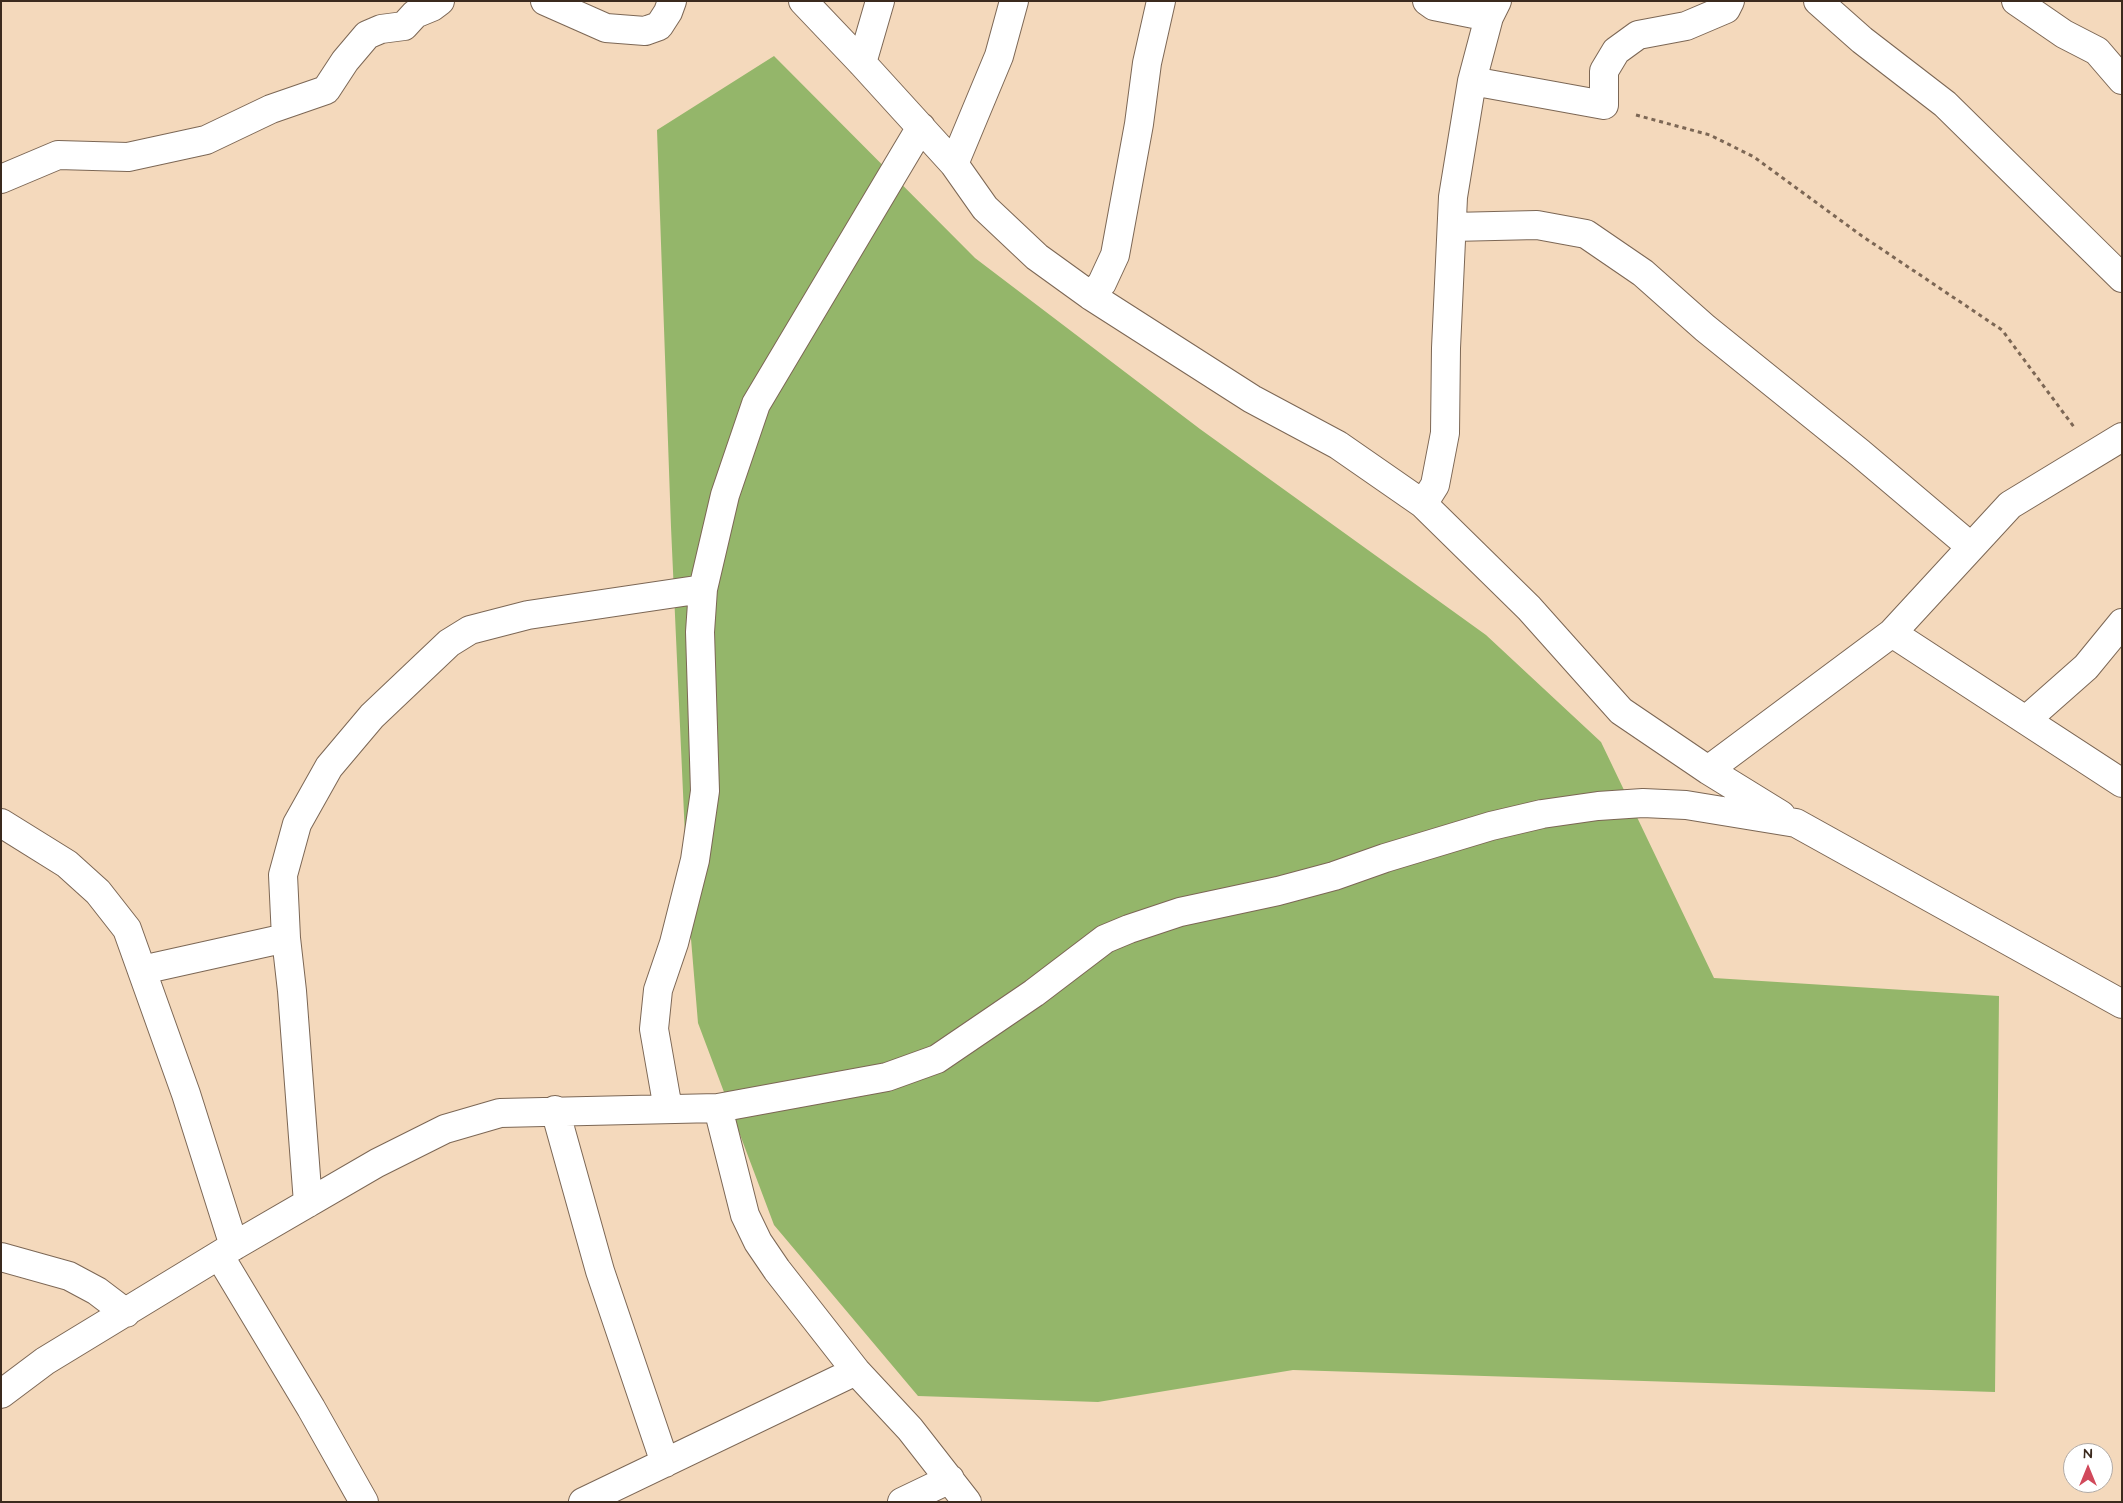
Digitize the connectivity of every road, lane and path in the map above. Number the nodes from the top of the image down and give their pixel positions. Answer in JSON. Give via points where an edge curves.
{"nodes":[{"id":1,"x":440,"y":1,"type":"edge"},
{"id":2,"x":545,"y":1,"type":"edge"},
{"id":3,"x":672,"y":1,"type":"edge"},
{"id":4,"x":803,"y":1,"type":"edge"},
{"id":5,"x":880,"y":1,"type":"edge"},
{"id":6,"x":1014,"y":1,"type":"edge"},
{"id":7,"x":1161,"y":1,"type":"edge"},
{"id":8,"x":1427,"y":1,"type":"edge"},
{"id":9,"x":1730,"y":1,"type":"edge"},
{"id":10,"x":1818,"y":1,"type":"edge"},
{"id":11,"x":2016,"y":1,"type":"edge"},
{"id":12,"x":1493,"y":9,"type":"edge"},
{"id":13,"x":862,"y":63,"type":"junction"},
{"id":14,"x":2122,"y":80,"type":"edge"},
{"id":15,"x":1472,"y":81,"type":"junction"},
{"id":16,"x":1604,"y":106,"type":"junction"},
{"id":17,"x":921,"y":127,"type":"junction"},
{"id":18,"x":954,"y":164,"type":"junction"},
{"id":19,"x":1,"y":179,"type":"edge"},
{"id":20,"x":1452,"y":227,"type":"junction"},
{"id":21,"x":2122,"y":278,"type":"edge"},
{"id":22,"x":1091,"y":296,"type":"junction"},
{"id":23,"x":2122,"y":437,"type":"edge"},
{"id":24,"x":2092,"y":454,"type":"junction"},
{"id":25,"x":1423,"y":504,"type":"junction"},
{"id":26,"x":1970,"y":546,"type":"junction"},
{"id":27,"x":703,"y":589,"type":"junction"},
{"id":28,"x":2122,"y":623,"type":"edge"},
{"id":29,"x":1892,"y":633,"type":"junction"},
{"id":30,"x":2026,"y":720,"type":"junction"},
{"id":31,"x":1708,"y":770,"type":"junction"},
{"id":32,"x":2122,"y":783,"type":"edge"},
{"id":33,"x":1,"y":823,"type":"edge"},
{"id":34,"x":1796,"y":823,"type":"junction"},
{"id":35,"x":286,"y":938,"type":"junction"},
{"id":36,"x":142,"y":970,"type":"junction"},
{"id":37,"x":2122,"y":1004,"type":"edge"},
{"id":38,"x":718,"y":1108,"type":"junction"},
{"id":39,"x":668,"y":1109,"type":"junction"},
{"id":40,"x":555,"y":1110,"type":"junction"},
{"id":41,"x":308,"y":1203,"type":"junction"},
{"id":42,"x":227,"y":1250,"type":"junction"},
{"id":43,"x":1,"y":1257,"type":"edge"},
{"id":44,"x":126,"y":1313,"type":"junction"},
{"id":45,"x":856,"y":1371,"type":"junction"},
{"id":46,"x":1,"y":1394,"type":"edge"},
{"id":47,"x":665,"y":1462,"type":"junction"},
{"id":48,"x":950,"y":1479,"type":"junction"},
{"id":49,"x":364,"y":1502,"type":"edge"},
{"id":50,"x":583,"y":1502,"type":"edge"},
{"id":51,"x":902,"y":1502,"type":"edge"},
{"id":52,"x":967,"y":1502,"type":"edge"}],
"edges":[{"from":1,"to":19,"type":"street","via":[[432,8],[414,14],[404,26],[381,29],[367,35],[345,60],[326,90],[271,109],[206,140],[128,157],[58,155]]},
{"from":2,"to":3,"type":"street","via":[[606,28],[645,31],[659,26]]},
{"from":4,"to":13,"type":"street"},
{"from":5,"to":13,"type":"street"},
{"from":6,"to":18,"type":"street","via":[[999,56]]},
{"from":7,"to":22,"type":"street","via":[[1147,63],[1115,255],[1102,283]]},
{"from":8,"to":12,"type":"street","via":[[1434,6]]},
{"from":9,"to":16,"type":"street","via":[[1726,9],[1686,26],[1638,35],[1616,51],[1604,71]]},
{"from":10,"to":21,"type":"street","via":[[1862,40],[1945,104]]},
{"from":11,"to":14,"type":"street","via":[[2064,34],[2097,51]]},
{"from":12,"to":15,"type":"street"},
{"from":13,"to":17,"type":"street"},
{"from":15,"to":16,"type":"street"},
{"from":15,"to":20,"type":"street","via":[[1453,197]]},
{"from":16,"to":24,"type":"path","via":[[1710,135],[1754,157],[1862,236],[2002,330]]},
{"from":17,"to":18,"type":"street"},
{"from":17,"to":27,"type":"street","via":[[756,404],[725,495]]},
{"from":18,"to":22,"type":"street","via":[[985,208],[1037,256]]},
{"from":20,"to":25,"type":"street","via":[[1445,432],[1435,485]]},
{"from":20,"to":26,"type":"street","via":[[1537,225],[1586,234],[1643,273]]},
{"from":22,"to":25,"type":"street","via":[[1252,399],[1338,445]]},
{"from":23,"to":24,"type":"street"},
{"from":24,"to":26,"type":"street","via":[[2010,505]]},
{"from":25,"to":31,"type":"street","via":[[1529,608],[1621,711]]},
{"from":26,"to":29,"type":"street"},
{"from":27,"to":35,"type":"street","via":[[528,615],[470,630],[449,643],[372,716],[329,767],[297,824],[283,875]]},
{"from":27,"to":39,"type":"street","via":[[700,632],[705,792],[695,860],[658,990],[654,1029]]},
{"from":28,"to":30,"type":"street","via":[[2086,667]]},
{"from":29,"to":30,"type":"street"},
{"from":29,"to":31,"type":"street"},
{"from":30,"to":32,"type":"street"},
{"from":31,"to":34,"type":"street"},
{"from":33,"to":36,"type":"street","via":[[67,864],[98,892],[128,929]]},
{"from":34,"to":37,"type":"street"},
{"from":34,"to":38,"type":"street","via":[[1686,805],[1643,803],[1542,814],[1491,826],[1334,876],[1180,912],[1105,939],[1034,993],[937,1059],[914,1068],[887,1077]]},
{"from":35,"to":36,"type":"street"},
{"from":35,"to":41,"type":"street"},
{"from":36,"to":42,"type":"street","via":[[186,1094]]},
{"from":38,"to":39,"type":"street"},
{"from":38,"to":45,"type":"street","via":[[745,1215],[758,1242],[776,1270]]},
{"from":39,"to":40,"type":"street"},
{"from":40,"to":41,"type":"street","via":[[500,1113],[445,1129],[376,1163]]},
{"from":40,"to":47,"type":"street","via":[[600,1271]]},
{"from":41,"to":42,"type":"street"},
{"from":42,"to":44,"type":"street"},
{"from":42,"to":49,"type":"street"},
{"from":43,"to":44,"type":"street","via":[[69,1276]]},
{"from":44,"to":46,"type":"street","via":[[45,1361]]},
{"from":45,"to":47,"type":"street"},
{"from":45,"to":48,"type":"street","via":[[910,1429]]},
{"from":47,"to":50,"type":"street"},
{"from":48,"to":51,"type":"street"},
{"from":48,"to":52,"type":"street"}]}
